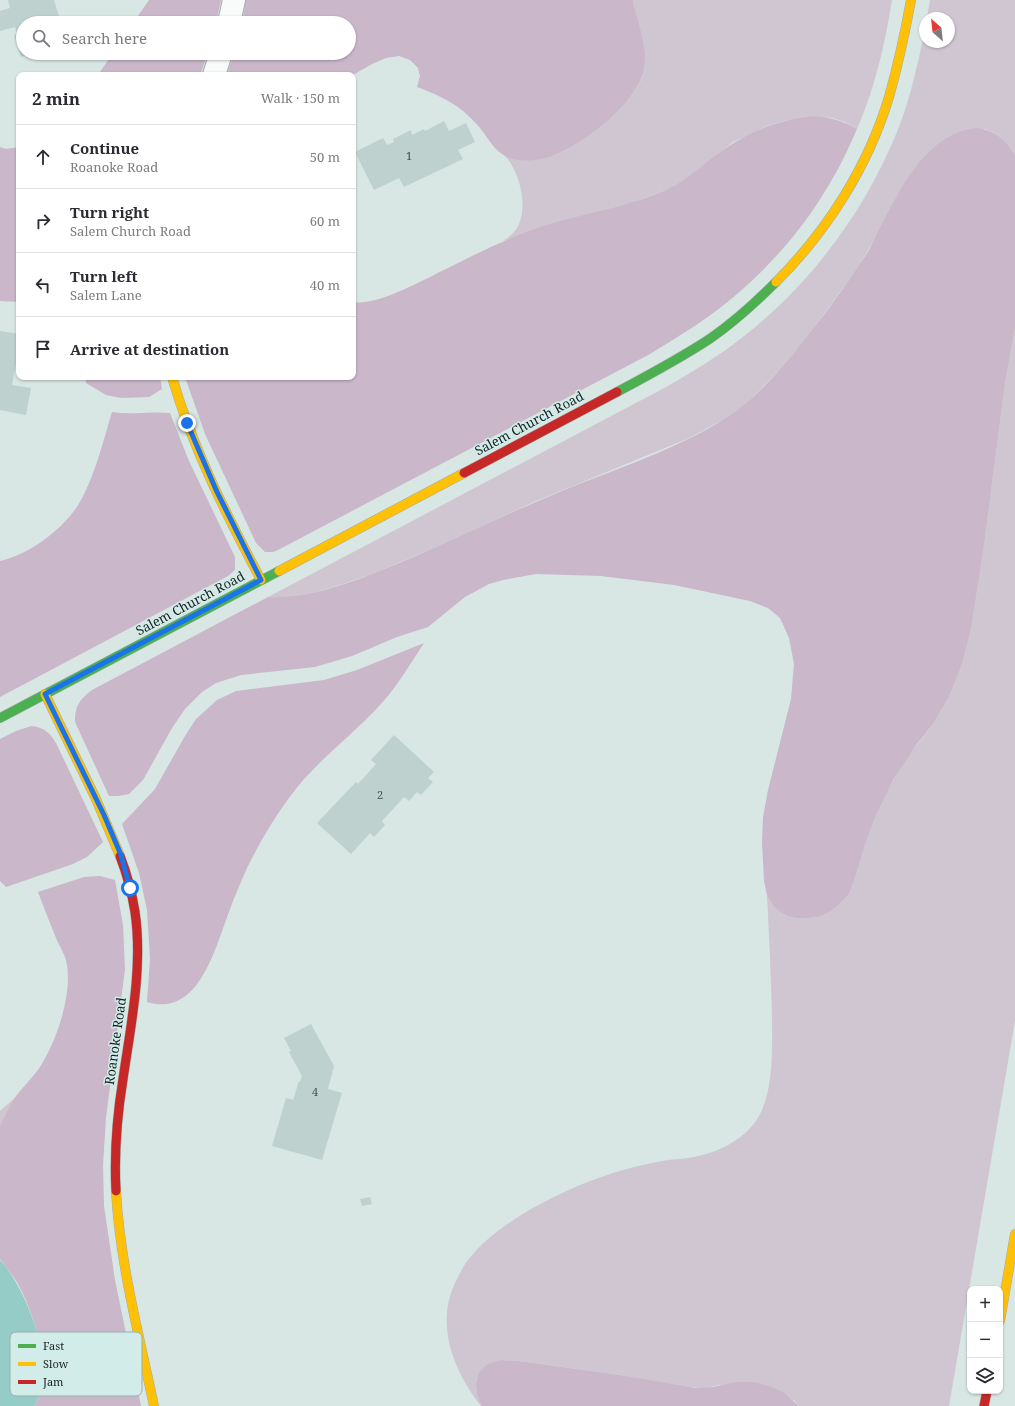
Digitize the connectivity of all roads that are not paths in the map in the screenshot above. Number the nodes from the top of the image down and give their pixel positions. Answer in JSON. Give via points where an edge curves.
{"nodes":[{"id":1,"x":234,"y":0,"type":"edge"},
{"id":2,"x":911,"y":0,"type":"edge"},
{"id":3,"x":231,"y":16,"type":"edge"},
{"id":4,"x":219,"y":60,"type":"edge"},
{"id":5,"x":215,"y":72,"type":"edge"},
{"id":6,"x":173,"y":380,"type":"edge"},
{"id":7,"x":261,"y":580,"type":"junction"},
{"id":8,"x":45,"y":694,"type":"junction"},
{"id":9,"x":0,"y":718,"type":"edge"},
{"id":10,"x":1015,"y":1234,"type":"edge"},
{"id":11,"x":1003,"y":1304,"type":"edge"},
{"id":12,"x":139,"y":1332,"type":"edge"},
{"id":13,"x":142,"y":1348,"type":"edge"},
{"id":14,"x":986,"y":1394,"type":"edge"},
{"id":15,"x":154,"y":1406,"type":"edge"},
{"id":16,"x":984,"y":1406,"type":"edge"}],
"edges":[{"from":1,"to":3,"type":"street"},
{"from":2,"to":7,"type":"main road","name":"Salem Church Road","via":[[894,81],[882,119],[863,162],[840,203],[818,234],[791,268],[764,294],[717,333],[659,370]]},
{"from":4,"to":5,"type":"street"},
{"from":6,"to":7,"type":"main road","via":[[200,456]]},
{"from":7,"to":8,"type":"main road","name":"Salem Church Road"},
{"from":8,"to":9,"type":"main road","name":"Salem Church Road"},
{"from":8,"to":12,"type":"main road","name":"Roanoke Road","via":[[114,838],[130,888],[134,912],[137,980],[120,1097],[116,1139],[116,1189],[119,1230]]},
{"from":10,"to":11,"type":"main road"},
{"from":13,"to":15,"type":"main road","name":"Roanoke Road"},
{"from":14,"to":16,"type":"main road"}]}
